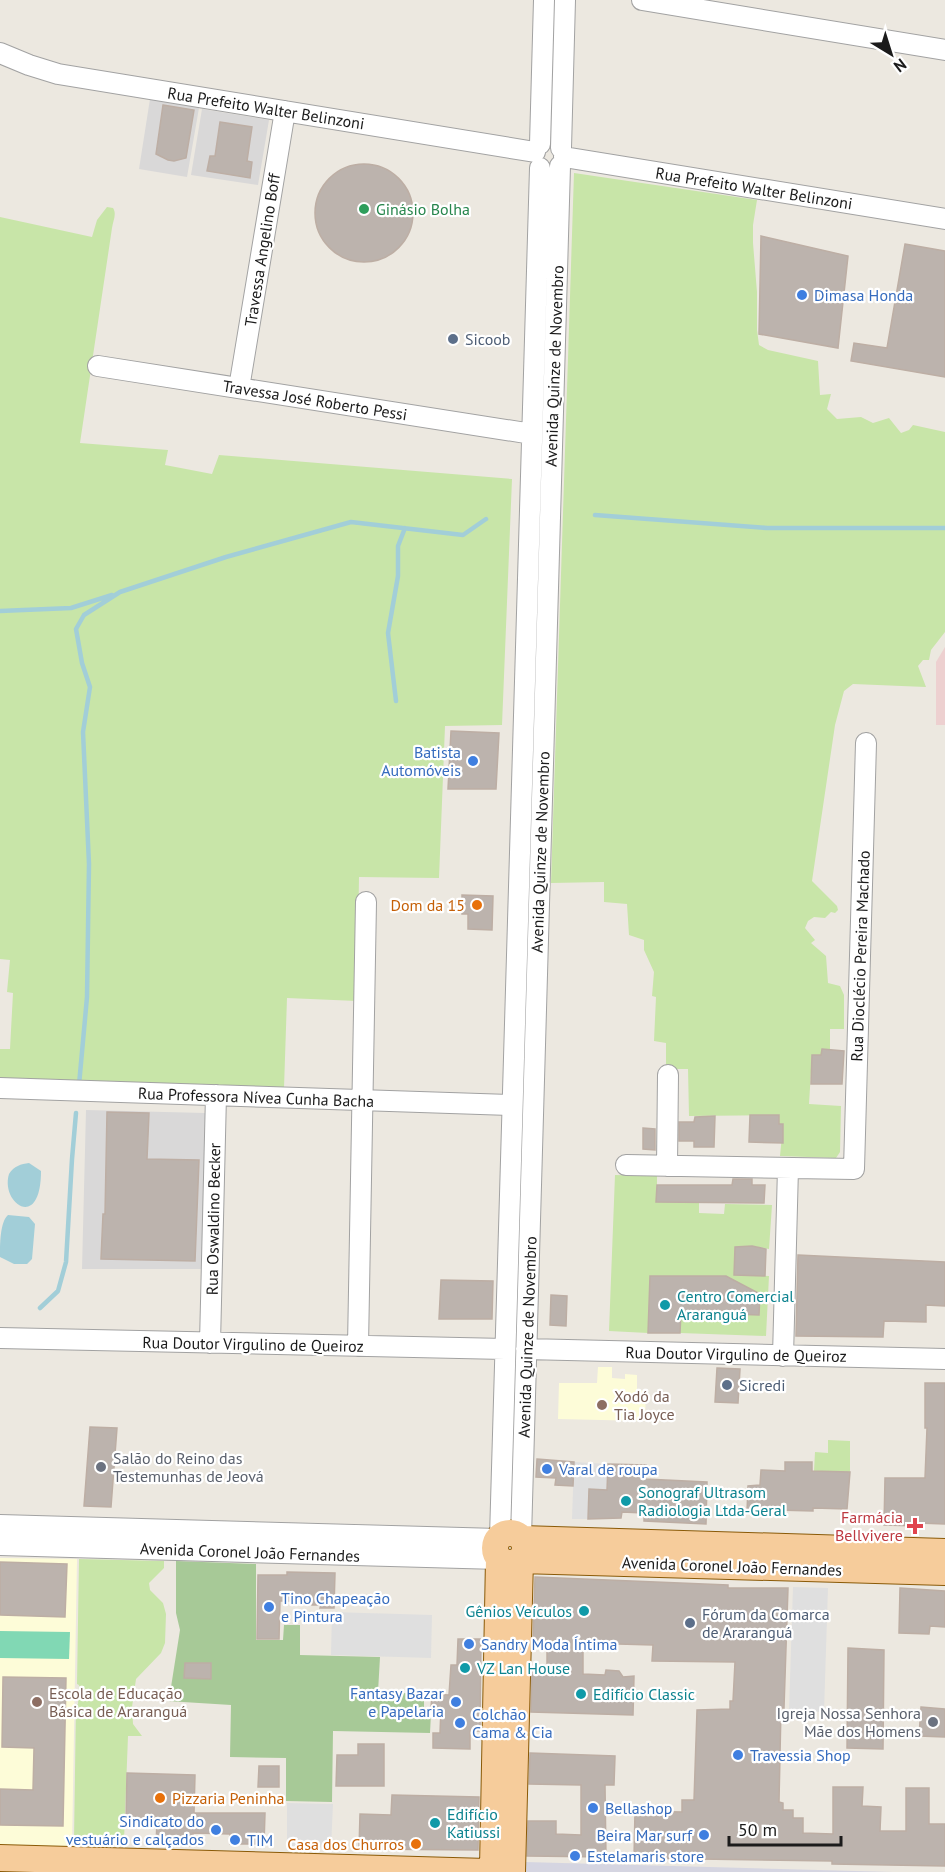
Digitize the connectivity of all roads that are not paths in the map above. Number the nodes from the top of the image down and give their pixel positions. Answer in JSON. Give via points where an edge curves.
{"nodes":[{"id":1,"x":544,"y":0,"type":"edge"},
{"id":2,"x":565,"y":0,"type":"edge"},
{"id":3,"x":642,"y":0,"type":"edge"},
{"id":4,"x":945,"y":50,"type":"edge"},
{"id":5,"x":0,"y":53,"type":"edge"},
{"id":6,"x":285,"y":111,"type":"junction"},
{"id":7,"x":538,"y":155,"type":"junction"},
{"id":8,"x":562,"y":157,"type":"junction"},
{"id":9,"x":945,"y":219,"type":"edge"},
{"id":10,"x":98,"y":366,"type":"dead end"},
{"id":11,"x":239,"y":388,"type":"junction"},
{"id":12,"x":532,"y":434,"type":"junction"},
{"id":13,"x":866,"y":743,"type":"dead end"},
{"id":14,"x":366,"y":902,"type":"dead end"},
{"id":15,"x":668,"y":1075,"type":"dead end"},
{"id":16,"x":0,"y":1088,"type":"edge"},
{"id":17,"x":216,"y":1095,"type":"junction"},
{"id":18,"x":363,"y":1100,"type":"junction"},
{"id":19,"x":512,"y":1105,"type":"junction"},
{"id":20,"x":626,"y":1165,"type":"dead end"},
{"id":21,"x":667,"y":1166,"type":"junction"},
{"id":22,"x":788,"y":1168,"type":"junction"},
{"id":23,"x":0,"y":1338,"type":"edge"},
{"id":24,"x":210,"y":1343,"type":"junction"},
{"id":25,"x":358,"y":1346,"type":"junction"},
{"id":26,"x":505,"y":1349,"type":"junction"},
{"id":27,"x":526,"y":1349,"type":"junction"},
{"id":28,"x":783,"y":1356,"type":"junction"},
{"id":29,"x":945,"y":1359,"type":"edge"},
{"id":30,"x":0,"y":1525,"type":"edge"},
{"id":31,"x":0,"y":1545,"type":"edge"},
{"id":32,"x":510,"y":1545,"type":"junction"},
{"id":33,"x":945,"y":1552,"type":"edge"},
{"id":34,"x":945,"y":1572,"type":"edge"},
{"id":35,"x":0,"y":1858,"type":"edge"},
{"id":36,"x":495,"y":1871,"type":"edge"}],
"edges":[{"from":1,"to":7,"type":"street","name":"Avenida Quinze de Novembro"},
{"from":2,"to":8,"type":"street","name":"Avenida Quinze de Novembro"},
{"from":3,"to":4,"type":"street"},
{"from":5,"to":6,"type":"street","name":"Rua Prefeito Walter Belinzoni","via":[[58,74]]},
{"from":6,"to":7,"type":"street","name":"Rua Prefeito Walter Belinzoni"},
{"from":6,"to":11,"type":"street","name":"Travessa Angelino Boff"},
{"from":7,"to":8,"type":"street","via":[[549,141],[554,142]]},
{"from":7,"to":8,"type":"street","via":[[548,171],[557,169]]},
{"from":7,"to":12,"type":"street","name":"Avenida Quinze de Novembro"},
{"from":8,"to":9,"type":"street","name":"Rua Prefeito Walter Belinzoni"},
{"from":8,"to":27,"type":"street","name":"Avenida Quinze de Novembro"},
{"from":10,"to":11,"type":"street","name":"Travessa José Roberto Pessi"},
{"from":11,"to":12,"type":"street","name":"Travessa José Roberto Pessi"},
{"from":12,"to":19,"type":"street","name":"Avenida Quinze de Novembro"},
{"from":13,"to":22,"type":"street","name":"Rua Dioclécio Pereira Machado","via":[[854,1169]]},
{"from":14,"to":18,"type":"street"},
{"from":15,"to":21,"type":"street"},
{"from":16,"to":17,"type":"street","name":"Rua Professora Nívea Cunha Bacha"},
{"from":17,"to":18,"type":"street","name":"Rua Professora Nívea Cunha Bacha"},
{"from":17,"to":24,"type":"street","name":"Rua Oswaldino Becker"},
{"from":18,"to":19,"type":"street","name":"Rua Professora Nívea Cunha Bacha"},
{"from":18,"to":25,"type":"street"},
{"from":19,"to":26,"type":"street","name":"Avenida Quinze de Novembro"},
{"from":20,"to":21,"type":"street"},
{"from":21,"to":22,"type":"street"},
{"from":22,"to":28,"type":"street"},
{"from":23,"to":24,"type":"street","name":"Rua Doutor Virgulino de Queiroz"},
{"from":24,"to":25,"type":"street","name":"Rua Doutor Virgulino de Queiroz"},
{"from":25,"to":26,"type":"street","name":"Rua Doutor Virgulino de Queiroz"},
{"from":26,"to":27,"type":"street","name":"Rua Doutor Virgulino de Queiroz","via":[[507,1356],[516,1360],[522,1358]]},
{"from":26,"to":32,"type":"street","name":"Avenida Quinze de Novembro"},
{"from":27,"to":28,"type":"street","name":"Rua Doutor Virgulino de Queiroz"},
{"from":27,"to":32,"type":"street","name":"Avenida Quinze de Novembro"},
{"from":28,"to":29,"type":"street","name":"Rua Doutor Virgulino de Queiroz"},
{"from":30,"to":32,"type":"street","name":"Avenida Coronel João Fernandes"},
{"from":31,"to":32,"type":"street","name":"Avenida Coronel João Fernandes"},
{"from":32,"to":33,"type":"main road","name":"Avenida Coronel João Fernandes"},
{"from":32,"to":34,"type":"main road","name":"Avenida Coronel João Fernandes"},
{"from":32,"to":36,"type":"main road","name":"Avenida Quinze de Novembro"},
{"from":35,"to":36,"type":"main road"}]}
